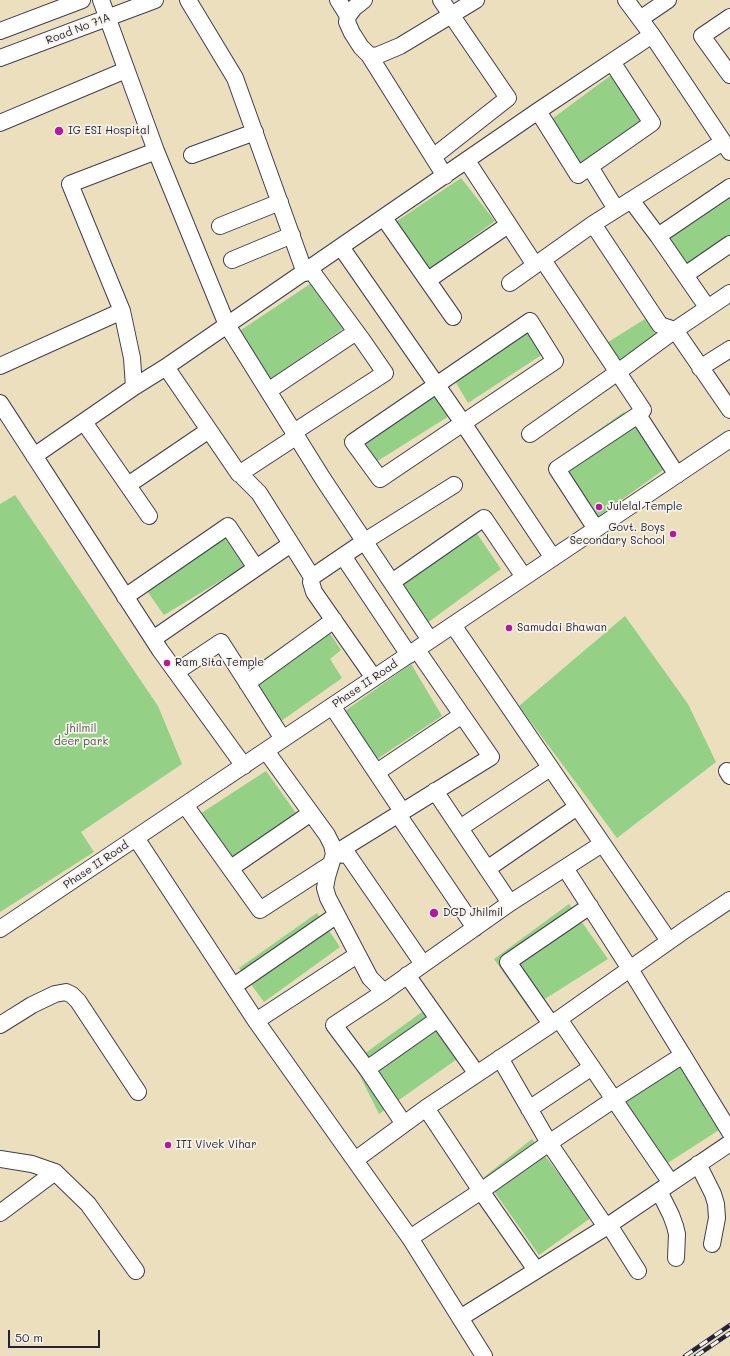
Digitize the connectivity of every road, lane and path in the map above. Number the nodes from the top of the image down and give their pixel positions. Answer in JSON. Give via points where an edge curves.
{"nodes":[{"id":1,"x":82,"y":0,"type":"edge"},
{"id":2,"x":101,"y":0,"type":"edge"},
{"id":3,"x":156,"y":0,"type":"edge"},
{"id":4,"x":188,"y":0,"type":"edge"},
{"id":5,"x":338,"y":0,"type":"edge"},
{"id":6,"x":364,"y":0,"type":"edge"},
{"id":7,"x":441,"y":0,"type":"edge"},
{"id":8,"x":476,"y":0,"type":"edge"},
{"id":9,"x":626,"y":0,"type":"edge"},
{"id":10,"x":668,"y":0,"type":"edge"},
{"id":11,"x":452,"y":15,"type":"junction"},
{"id":12,"x":348,"y":16,"type":"junction"},
{"id":13,"x":730,"y":17,"type":"edge"},
{"id":14,"x":108,"y":18,"type":"junction"},
{"id":15,"x":640,"y":19,"type":"junction"},
{"id":16,"x":0,"y":30,"type":"edge"},
{"id":17,"x":652,"y":35,"type":"junction"},
{"id":18,"x":369,"y":55,"type":"junction"},
{"id":19,"x":0,"y":58,"type":"edge"},
{"id":20,"x":612,"y":62,"type":"junction"},
{"id":21,"x":126,"y":70,"type":"junction"},
{"id":22,"x":729,"y":71,"type":"edge"},
{"id":23,"x":538,"y":111,"type":"junction"},
{"id":24,"x":0,"y":123,"type":"edge"},
{"id":25,"x":255,"y":132,"type":"junction"},
{"id":26,"x":728,"y":146,"type":"edge"},
{"id":27,"x":156,"y":151,"type":"junction"},
{"id":28,"x":192,"y":155,"type":"dead end"},
{"id":29,"x":433,"y":157,"type":"junction"},
{"id":30,"x":467,"y":161,"type":"junction"},
{"id":31,"x":590,"y":167,"type":"junction"},
{"id":32,"x":445,"y":176,"type":"junction"},
{"id":33,"x":730,"y":187,"type":"edge"},
{"id":34,"x":631,"y":200,"type":"junction"},
{"id":35,"x":280,"y":202,"type":"junction"},
{"id":36,"x":616,"y":210,"type":"junction"},
{"id":37,"x":384,"y":218,"type":"junction"},
{"id":38,"x":593,"y":224,"type":"junction"},
{"id":39,"x":508,"y":225,"type":"junction"},
{"id":40,"x":220,"y":226,"type":"dead end"},
{"id":41,"x":292,"y":235,"type":"junction"},
{"id":42,"x":658,"y":236,"type":"junction"},
{"id":43,"x":730,"y":244,"type":"edge"},
{"id":44,"x":341,"y":247,"type":"junction"},
{"id":45,"x":232,"y":260,"type":"dead end"},
{"id":46,"x":539,"y":262,"type":"junction"},
{"id":47,"x":307,"y":271,"type":"junction"},
{"id":48,"x":685,"y":275,"type":"junction"},
{"id":49,"x":428,"y":280,"type":"junction"},
{"id":50,"x":510,"y":283,"type":"dead end"},
{"id":51,"x":730,"y":293,"type":"edge"},
{"id":52,"x":707,"y":308,"type":"junction"},
{"id":53,"x":122,"y":311,"type":"junction"},
{"id":54,"x":453,"y":318,"type":"dead end"},
{"id":55,"x":227,"y":325,"type":"junction"},
{"id":56,"x":675,"y":330,"type":"junction"},
{"id":57,"x":356,"y":332,"type":"junction"},
{"id":58,"x":730,"y":349,"type":"edge"},
{"id":59,"x":0,"y":366,"type":"edge"},
{"id":60,"x":166,"y":367,"type":"junction"},
{"id":61,"x":700,"y":368,"type":"junction"},
{"id":62,"x":618,"y":372,"type":"junction"},
{"id":63,"x":436,"y":385,"type":"junction"},
{"id":64,"x":134,"y":387,"type":"junction"},
{"id":65,"x":268,"y":391,"type":"junction"},
{"id":66,"x":0,"y":403,"type":"edge"},
{"id":67,"x":730,"y":410,"type":"edge"},
{"id":68,"x":638,"y":415,"type":"junction"},
{"id":69,"x":84,"y":422,"type":"junction"},
{"id":70,"x":463,"y":423,"type":"junction"},
{"id":71,"x":209,"y":430,"type":"junction"},
{"id":72,"x":295,"y":434,"type":"junction"},
{"id":73,"x":530,"y":434,"type":"dead end"},
{"id":74,"x":730,"y":439,"type":"edge"},
{"id":75,"x":34,"y":456,"type":"junction"},
{"id":76,"x":240,"y":474,"type":"junction"},
{"id":77,"x":677,"y":475,"type":"junction"},
{"id":78,"x":128,"y":485,"type":"junction"},
{"id":79,"x":454,"y":485,"type":"dead end"},
{"id":80,"x":149,"y":516,"type":"dead end"},
{"id":81,"x":596,"y":529,"type":"junction"},
{"id":82,"x":365,"y":541,"type":"junction"},
{"id":83,"x":292,"y":544,"type":"junction"},
{"id":84,"x":343,"y":556,"type":"junction"},
{"id":85,"x":553,"y":558,"type":"junction"},
{"id":86,"x":256,"y":568,"type":"junction"},
{"id":87,"x":312,"y":577,"type":"junction"},
{"id":88,"x":524,"y":577,"type":"junction"},
{"id":89,"x":392,"y":582,"type":"junction"},
{"id":90,"x":125,"y":597,"type":"junction"},
{"id":91,"x":334,"y":620,"type":"junction"},
{"id":92,"x":453,"y":625,"type":"junction"},
{"id":93,"x":152,"y":639,"type":"junction"},
{"id":94,"x":430,"y":640,"type":"junction"},
{"id":95,"x":413,"y":652,"type":"junction"},
{"id":96,"x":176,"y":672,"type":"junction"},
{"id":97,"x":374,"y":678,"type":"junction"},
{"id":98,"x":247,"y":683,"type":"junction"},
{"id":99,"x":332,"y":706,"type":"junction"},
{"id":100,"x":462,"y":715,"type":"junction"},
{"id":101,"x":283,"y":739,"type":"junction"},
{"id":102,"x":266,"y":751,"type":"junction"},
{"id":103,"x":244,"y":766,"type":"junction"},
{"id":104,"x":550,"y":768,"type":"junction"},
{"id":105,"x":377,"y":772,"type":"junction"},
{"id":106,"x":435,"y":791,"type":"junction"},
{"id":107,"x":186,"y":805,"type":"junction"},
{"id":108,"x":577,"y":807,"type":"junction"},
{"id":109,"x":402,"y":811,"type":"junction"},
{"id":110,"x":311,"y":813,"type":"junction"},
{"id":111,"x":460,"y":828,"type":"junction"},
{"id":112,"x":136,"y":838,"type":"junction"},
{"id":113,"x":602,"y":844,"type":"junction"},
{"id":114,"x":332,"y":859,"type":"junction"},
{"id":115,"x":231,"y":868,"type":"junction"},
{"id":116,"x":564,"y":868,"type":"junction"},
{"id":117,"x":487,"y":869,"type":"junction"},
{"id":118,"x":730,"y":900,"type":"edge"},
{"id":119,"x":510,"y":903,"type":"junction"},
{"id":120,"x":590,"y":906,"type":"junction"},
{"id":121,"x":337,"y":915,"type":"junction"},
{"id":122,"x":475,"y":928,"type":"junction"},
{"id":123,"x":0,"y":929,"type":"edge"},
{"id":124,"x":669,"y":941,"type":"junction"},
{"id":125,"x":357,"y":955,"type":"junction"},
{"id":126,"x":423,"y":964,"type":"junction"},
{"id":127,"x":630,"y":969,"type":"junction"},
{"id":128,"x":407,"y":975,"type":"junction"},
{"id":129,"x":234,"y":986,"type":"junction"},
{"id":130,"x":384,"y":992,"type":"junction"},
{"id":131,"x":438,"y":1020,"type":"junction"},
{"id":132,"x":256,"y":1021,"type":"junction"},
{"id":133,"x":555,"y":1022,"type":"junction"},
{"id":134,"x":0,"y":1025,"type":"edge"},
{"id":135,"x":683,"y":1055,"type":"junction"},
{"id":136,"x":500,"y":1058,"type":"junction"},
{"id":137,"x":592,"y":1067,"type":"junction"},
{"id":138,"x":367,"y":1069,"type":"junction"},
{"id":139,"x":477,"y":1074,"type":"junction"},
{"id":140,"x":138,"y":1092,"type":"dead end"},
{"id":141,"x":613,"y":1100,"type":"junction"},
{"id":142,"x":426,"y":1108,"type":"junction"},
{"id":143,"x":530,"y":1108,"type":"junction"},
{"id":144,"x":404,"y":1124,"type":"junction"},
{"id":145,"x":730,"y":1132,"type":"edge"},
{"id":146,"x":549,"y":1143,"type":"junction"},
{"id":147,"x":730,"y":1143,"type":"edge"},
{"id":148,"x":0,"y":1159,"type":"edge"},
{"id":149,"x":355,"y":1160,"type":"junction"},
{"id":150,"x":698,"y":1164,"type":"junction"},
{"id":151,"x":55,"y":1172,"type":"junction"},
{"id":152,"x":665,"y":1187,"type":"junction"},
{"id":153,"x":481,"y":1192,"type":"junction"},
{"id":154,"x":0,"y":1214,"type":"edge"},
{"id":155,"x":608,"y":1226,"type":"junction"},
{"id":156,"x":410,"y":1238,"type":"junction"},
{"id":157,"x":712,"y":1244,"type":"dead end"},
{"id":158,"x":676,"y":1258,"type":"dead end"},
{"id":159,"x":536,"y":1270,"type":"junction"},
{"id":160,"x":136,"y":1271,"type":"dead end"},
{"id":161,"x":638,"y":1271,"type":"dead end"},
{"id":162,"x":460,"y":1318,"type":"junction"},
{"id":163,"x":484,"y":1356,"type":"edge"}],
"edges":[{"from":1,"to":16,"type":"street"},
{"from":2,"to":14,"type":"street"},
{"from":3,"to":14,"type":"street","name":"Road No 71A"},
{"from":4,"to":25,"type":"street","via":[[235,78]]},
{"from":5,"to":12,"type":"street"},
{"from":6,"to":12,"type":"street"},
{"from":7,"to":11,"type":"street"},
{"from":8,"to":11,"type":"street"},
{"from":9,"to":15,"type":"street"},
{"from":10,"to":15,"type":"street"},
{"from":11,"to":18,"type":"street","via":[[400,46],[376,56]]},
{"from":11,"to":29,"type":"street","via":[[508,98]]},
{"from":12,"to":18,"type":"street","via":[[347,22],[352,33],[360,47]]},
{"from":13,"to":22,"type":"street","via":[[702,36]]},
{"from":14,"to":19,"type":"street","name":"Road No 71A"},
{"from":14,"to":21,"type":"street"},
{"from":15,"to":17,"type":"street"},
{"from":17,"to":20,"type":"street"},
{"from":17,"to":26,"type":"street"},
{"from":18,"to":29,"type":"street"},
{"from":20,"to":23,"type":"street"},
{"from":20,"to":31,"type":"street","via":[[652,123]]},
{"from":21,"to":24,"type":"street"},
{"from":21,"to":27,"type":"street"},
{"from":23,"to":30,"type":"street"},
{"from":23,"to":31,"type":"street","via":[[578,175]]},
{"from":25,"to":28,"type":"street"},
{"from":25,"to":35,"type":"street"},
{"from":26,"to":34,"type":"street"},
{"from":27,"to":53,"type":"street","via":[[70,184]]},
{"from":27,"to":55,"type":"street"},
{"from":29,"to":32,"type":"street"},
{"from":30,"to":32,"type":"street"},
{"from":30,"to":39,"type":"street"},
{"from":31,"to":36,"type":"street"},
{"from":32,"to":37,"type":"street"},
{"from":33,"to":42,"type":"street"},
{"from":34,"to":36,"type":"street"},
{"from":34,"to":42,"type":"street"},
{"from":35,"to":40,"type":"street"},
{"from":35,"to":41,"type":"street"},
{"from":36,"to":38,"type":"street"},
{"from":37,"to":44,"type":"street"},
{"from":37,"to":49,"type":"street"},
{"from":38,"to":46,"type":"street"},
{"from":38,"to":56,"type":"street","via":[[660,325]]},
{"from":39,"to":46,"type":"street"},
{"from":39,"to":49,"type":"street"},
{"from":41,"to":45,"type":"street"},
{"from":41,"to":47,"type":"street"},
{"from":42,"to":48,"type":"street"},
{"from":43,"to":48,"type":"street"},
{"from":44,"to":47,"type":"street"},
{"from":44,"to":63,"type":"street"},
{"from":46,"to":50,"type":"street"},
{"from":46,"to":62,"type":"street"},
{"from":47,"to":55,"type":"street"},
{"from":47,"to":57,"type":"street"},
{"from":48,"to":52,"type":"street"},
{"from":49,"to":54,"type":"street"},
{"from":51,"to":52,"type":"street"},
{"from":52,"to":56,"type":"street"},
{"from":53,"to":59,"type":"street"},
{"from":53,"to":64,"type":"street","via":[[132,358]]},
{"from":55,"to":60,"type":"street"},
{"from":55,"to":65,"type":"street"},
{"from":56,"to":61,"type":"street"},
{"from":56,"to":62,"type":"street"},
{"from":57,"to":65,"type":"street"},
{"from":57,"to":72,"type":"street","via":[[385,373]]},
{"from":58,"to":61,"type":"street"},
{"from":60,"to":64,"type":"street"},
{"from":60,"to":71,"type":"street"},
{"from":61,"to":67,"type":"street"},
{"from":62,"to":68,"type":"street","via":[[643,410]]},
{"from":62,"to":73,"type":"street"},
{"from":63,"to":70,"type":"street"},
{"from":63,"to":70,"type":"street","via":[[353,442],[380,479]]},
{"from":63,"to":70,"type":"street","via":[[530,321],[555,361]]},
{"from":64,"to":69,"type":"street"},
{"from":65,"to":72,"type":"street"},
{"from":66,"to":75,"type":"street"},
{"from":68,"to":77,"type":"street"},
{"from":68,"to":81,"type":"street","via":[[557,469]]},
{"from":69,"to":75,"type":"street"},
{"from":69,"to":78,"type":"street"},
{"from":70,"to":85,"type":"street"},
{"from":71,"to":76,"type":"street"},
{"from":71,"to":78,"type":"street"},
{"from":72,"to":76,"type":"street"},
{"from":72,"to":82,"type":"street"},
{"from":74,"to":77,"type":"street","name":"Phase II Road"},
{"from":75,"to":90,"type":"street"},
{"from":76,"to":83,"type":"street","via":[[259,493]]},
{"from":77,"to":81,"type":"street","name":"Phase II Road"},
{"from":78,"to":80,"type":"street"},
{"from":79,"to":82,"type":"street"},
{"from":81,"to":85,"type":"street","name":"Phase II Road"},
{"from":82,"to":84,"type":"street"},
{"from":82,"to":89,"type":"street"},
{"from":83,"to":86,"type":"street"},
{"from":83,"to":87,"type":"street"},
{"from":84,"to":87,"type":"street"},
{"from":84,"to":95,"type":"street"},
{"from":85,"to":88,"type":"street","name":"Phase II Road"},
{"from":86,"to":90,"type":"street","via":[[228,526]]},
{"from":86,"to":93,"type":"street"},
{"from":87,"to":91,"type":"street","via":[[314,592]]},
{"from":88,"to":89,"type":"street","via":[[484,518]]},
{"from":88,"to":92,"type":"street","name":"Phase II Road"},
{"from":89,"to":94,"type":"street"},
{"from":90,"to":93,"type":"street"},
{"from":91,"to":97,"type":"street"},
{"from":91,"to":98,"type":"street"},
{"from":92,"to":94,"type":"street","name":"Phase II Road"},
{"from":92,"to":104,"type":"street"},
{"from":93,"to":96,"type":"street"},
{"from":94,"to":95,"type":"street","name":"Phase II Road"},
{"from":95,"to":97,"type":"street","name":"Phase II Road"},
{"from":95,"to":100,"type":"street"},
{"from":96,"to":98,"type":"street","via":[[221,642]]},
{"from":96,"to":103,"type":"street"},
{"from":97,"to":99,"type":"street","name":"Phase II Road"},
{"from":98,"to":101,"type":"street"},
{"from":99,"to":101,"type":"street","name":"Phase II Road"},
{"from":99,"to":105,"type":"street"},
{"from":100,"to":105,"type":"street"},
{"from":100,"to":106,"type":"street","via":[[492,757]]},
{"from":101,"to":102,"type":"street","name":"Phase II Road"},
{"from":102,"to":103,"type":"street","name":"Phase II Road"},
{"from":102,"to":110,"type":"street"},
{"from":103,"to":107,"type":"street","name":"Phase II Road"},
{"from":104,"to":108,"type":"street"},
{"from":104,"to":111,"type":"street"},
{"from":105,"to":109,"type":"street"},
{"from":106,"to":109,"type":"street"},
{"from":106,"to":111,"type":"street"},
{"from":107,"to":112,"type":"street","name":"Phase II Road"},
{"from":107,"to":115,"type":"street"},
{"from":108,"to":113,"type":"street"},
{"from":108,"to":117,"type":"street"},
{"from":109,"to":114,"type":"street"},
{"from":109,"to":122,"type":"street","via":[[399,816]]},
{"from":110,"to":114,"type":"street","via":[[332,845]]},
{"from":110,"to":115,"type":"street"},
{"from":111,"to":117,"type":"street"},
{"from":112,"to":123,"type":"street","name":"Phase II Road"},
{"from":112,"to":129,"type":"street"},
{"from":113,"to":116,"type":"street"},
{"from":113,"to":124,"type":"street"},
{"from":114,"to":115,"type":"street","via":[[260,910]]},
{"from":114,"to":121,"type":"street","via":[[325,888]]},
{"from":114,"to":126,"type":"street","via":[[348,855]]},
{"from":116,"to":119,"type":"street"},
{"from":116,"to":120,"type":"street"},
{"from":117,"to":119,"type":"street"},
{"from":118,"to":124,"type":"street"},
{"from":119,"to":122,"type":"street"},
{"from":120,"to":127,"type":"street"},
{"from":120,"to":133,"type":"street","via":[[508,962]]},
{"from":121,"to":125,"type":"street"},
{"from":121,"to":129,"type":"street"},
{"from":122,"to":126,"type":"street"},
{"from":124,"to":127,"type":"street"},
{"from":125,"to":130,"type":"street","via":[[370,978]]},
{"from":125,"to":132,"type":"street"},
{"from":126,"to":128,"type":"street"},
{"from":127,"to":133,"type":"street"},
{"from":127,"to":135,"type":"street"},
{"from":128,"to":130,"type":"street"},
{"from":128,"to":131,"type":"street"},
{"from":129,"to":132,"type":"street"},
{"from":130,"to":138,"type":"street","via":[[334,1025]]},
{"from":131,"to":138,"type":"street"},
{"from":131,"to":139,"type":"street"},
{"from":132,"to":149,"type":"street"},
{"from":133,"to":136,"type":"street"},
{"from":133,"to":137,"type":"street"},
{"from":134,"to":140,"type":"street","via":[[32,1005],[55,994],[66,992],[78,1001]]},
{"from":135,"to":141,"type":"street"},
{"from":135,"to":145,"type":"street"},
{"from":136,"to":139,"type":"street"},
{"from":136,"to":143,"type":"street"},
{"from":137,"to":141,"type":"street"},
{"from":137,"to":143,"type":"street"},
{"from":138,"to":144,"type":"street"},
{"from":139,"to":142,"type":"street"},
{"from":141,"to":146,"type":"street"},
{"from":141,"to":152,"type":"street"},
{"from":142,"to":144,"type":"street"},
{"from":142,"to":153,"type":"street"},
{"from":143,"to":146,"type":"street"},
{"from":144,"to":149,"type":"street"},
{"from":146,"to":153,"type":"street"},
{"from":146,"to":155,"type":"street"},
{"from":147,"to":150,"type":"street"},
{"from":148,"to":151,"type":"street","via":[[32,1164]]},
{"from":149,"to":156,"type":"street"},
{"from":150,"to":152,"type":"street"},
{"from":150,"to":157,"type":"street","via":[[716,1204],[717,1218]]},
{"from":151,"to":154,"type":"street"},
{"from":151,"to":160,"type":"street","via":[[88,1204]]},
{"from":152,"to":155,"type":"street"},
{"from":152,"to":158,"type":"street","via":[[677,1234]]},
{"from":153,"to":156,"type":"street"},
{"from":153,"to":159,"type":"street"},
{"from":155,"to":159,"type":"street"},
{"from":155,"to":161,"type":"street"},
{"from":156,"to":162,"type":"street"},
{"from":159,"to":162,"type":"street"},
{"from":162,"to":163,"type":"street"}]}
